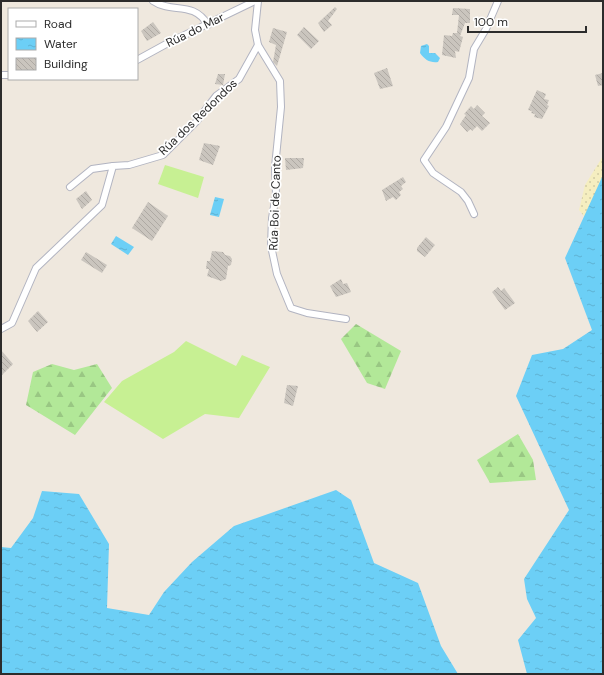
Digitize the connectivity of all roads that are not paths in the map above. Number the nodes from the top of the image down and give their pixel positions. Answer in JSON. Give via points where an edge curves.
{"nodes":[{"id":1,"x":153,"y":1,"type":"edge"},
{"id":2,"x":254,"y":1,"type":"edge"},
{"id":3,"x":258,"y":1,"type":"edge"},
{"id":4,"x":498,"y":1,"type":"edge"},
{"id":5,"x":208,"y":25,"type":"junction"},
{"id":6,"x":258,"y":45,"type":"junction"},
{"id":7,"x":138,"y":59,"type":"edge"},
{"id":8,"x":113,"y":166,"type":"junction"},
{"id":9,"x":70,"y":187,"type":"dead end"},
{"id":10,"x":474,"y":214,"type":"dead end"},
{"id":11,"x":346,"y":319,"type":"dead end"},
{"id":12,"x":1,"y":329,"type":"edge"}],
"edges":[{"from":1,"to":5,"type":"street","via":[[186,8],[202,15]]},
{"from":2,"to":5,"type":"street","name":"Rúa do Mar"},
{"from":3,"to":6,"type":"street","via":[[255,30]]},
{"from":4,"to":10,"type":"street","via":[[474,49],[469,78],[446,127],[424,160],[433,174],[461,192]]},
{"from":5,"to":7,"type":"street","name":"Rúa do Mar"},
{"from":6,"to":8,"type":"street","name":"Rúa dos Redondos","via":[[239,78],[216,96],[196,122],[163,155],[128,165]]},
{"from":6,"to":11,"type":"street","name":"Rúa Boi de Canto","via":[[280,81],[281,107],[271,246],[276,274],[291,308]]},
{"from":8,"to":9,"type":"street","name":"Rúa dos Redondos","via":[[92,169]]},
{"from":8,"to":12,"type":"street","via":[[102,205],[36,268],[12,322]]}]}
